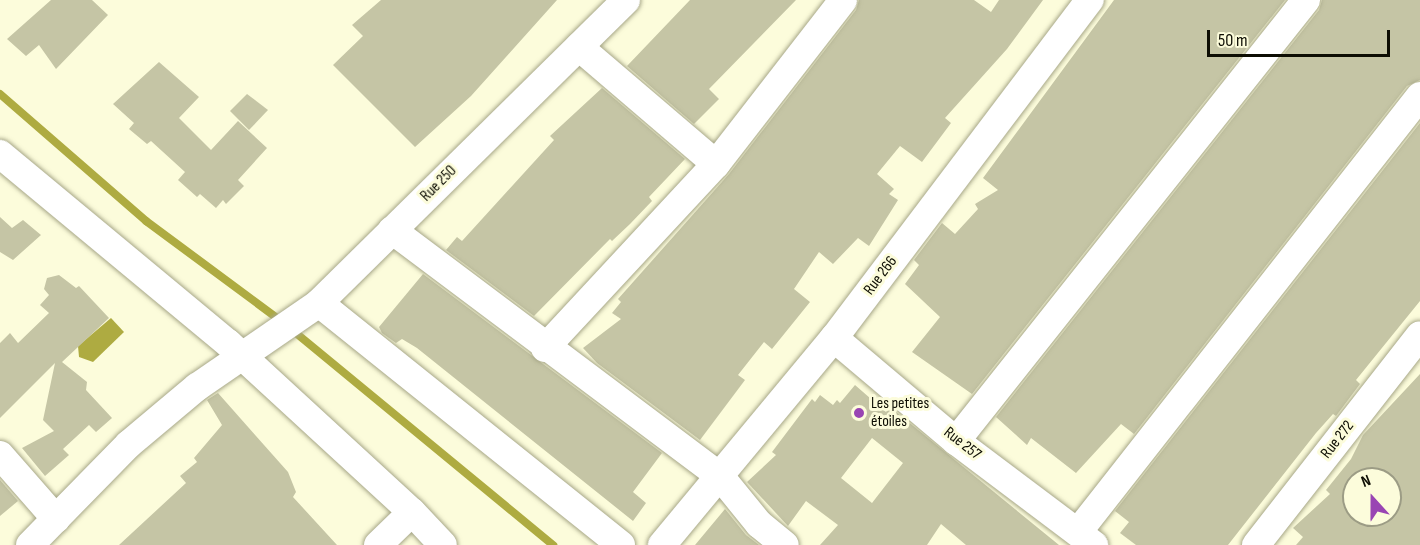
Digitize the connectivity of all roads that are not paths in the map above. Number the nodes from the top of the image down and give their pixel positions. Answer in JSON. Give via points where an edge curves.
{"nodes":[{"id":1,"x":626,"y":0,"type":"edge"},
{"id":2,"x":843,"y":0,"type":"edge"},
{"id":3,"x":1090,"y":0,"type":"edge"},
{"id":4,"x":1306,"y":0,"type":"edge"},
{"id":5,"x":579,"y":46,"type":"junction"},
{"id":6,"x":1420,"y":96,"type":"edge"},
{"id":7,"x":0,"y":154,"type":"edge"},
{"id":8,"x":716,"y":164,"type":"junction"},
{"id":9,"x":392,"y":230,"type":"junction"},
{"id":10,"x":319,"y":303,"type":"junction"},
{"id":11,"x":1420,"y":335,"type":"edge"},
{"id":12,"x":834,"y":338,"type":"junction"},
{"id":13,"x":545,"y":348,"type":"junction"},
{"id":14,"x":241,"y":355,"type":"junction"},
{"id":15,"x":956,"y":441,"type":"junction"},
{"id":16,"x":0,"y":454,"type":"edge"},
{"id":17,"x":720,"y":476,"type":"junction"},
{"id":18,"x":412,"y":512,"type":"junction"},
{"id":19,"x":56,"y":519,"type":"junction"},
{"id":20,"x":1086,"y":539,"type":"edge"},
{"id":21,"x":35,"y":543,"type":"edge"},
{"id":22,"x":378,"y":545,"type":"edge"},
{"id":23,"x":443,"y":545,"type":"edge"},
{"id":24,"x":621,"y":545,"type":"edge"},
{"id":25,"x":662,"y":545,"type":"edge"},
{"id":26,"x":785,"y":545,"type":"edge"},
{"id":27,"x":1256,"y":545,"type":"edge"}],
"edges":[{"from":1,"to":5,"type":"street","name":"Rue 250"},
{"from":2,"to":8,"type":"street"},
{"from":3,"to":12,"type":"street","name":"Rue 266"},
{"from":4,"to":15,"type":"street"},
{"from":5,"to":8,"type":"street"},
{"from":5,"to":9,"type":"street","name":"Rue 250"},
{"from":6,"to":20,"type":"street"},
{"from":7,"to":14,"type":"street"},
{"from":8,"to":13,"type":"street"},
{"from":9,"to":10,"type":"street","name":"Rue 250"},
{"from":9,"to":13,"type":"street"},
{"from":10,"to":14,"type":"street","name":"Rue 250"},
{"from":10,"to":24,"type":"street"},
{"from":11,"to":27,"type":"street","name":"Rue 272"},
{"from":12,"to":15,"type":"street","name":"Rue 257"},
{"from":12,"to":17,"type":"street","name":"Rue 266"},
{"from":13,"to":17,"type":"street"},
{"from":14,"to":18,"type":"street"},
{"from":14,"to":19,"type":"street","name":"Rue 250","via":[[129,444]]},
{"from":15,"to":20,"type":"street","name":"Rue 257"},
{"from":16,"to":19,"type":"street"},
{"from":17,"to":25,"type":"street","name":"Rue 266"},
{"from":17,"to":26,"type":"street","via":[[759,524]]},
{"from":18,"to":22,"type":"street"},
{"from":18,"to":23,"type":"street"},
{"from":19,"to":21,"type":"street","name":"Rue 250"}]}
